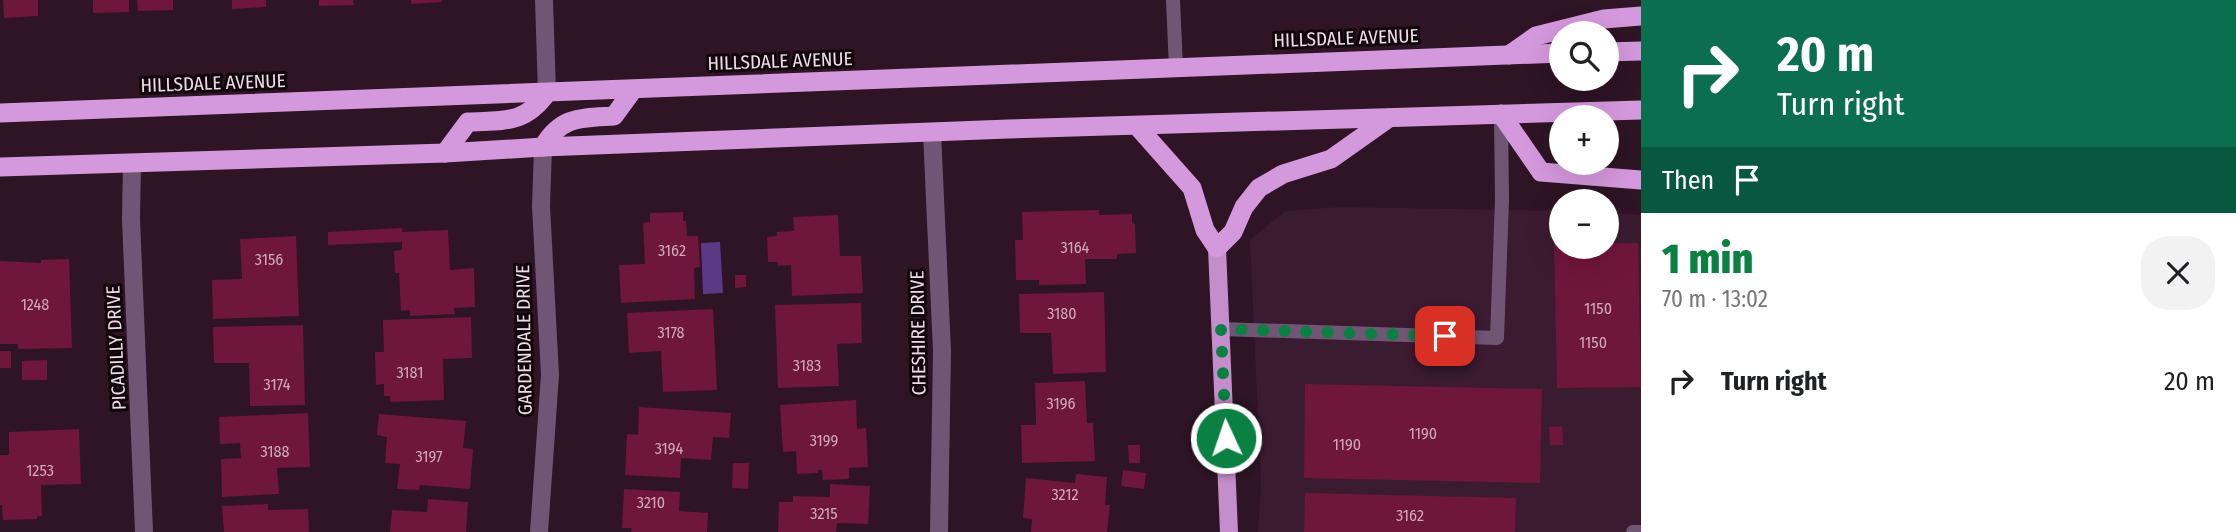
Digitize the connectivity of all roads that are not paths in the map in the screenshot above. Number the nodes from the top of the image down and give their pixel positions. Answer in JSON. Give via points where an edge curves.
{"nodes":[{"id":1,"x":544,"y":0,"type":"edge"},
{"id":2,"x":1173,"y":0,"type":"edge"},
{"id":3,"x":1641,"y":2,"type":"edge"},
{"id":4,"x":1641,"y":16,"type":"edge"},
{"id":5,"x":1604,"y":19,"type":"junction"},
{"id":6,"x":1641,"y":51,"type":"edge"},
{"id":7,"x":1619,"y":52,"type":"edge"},
{"id":8,"x":1549,"y":53,"type":"edge"},
{"id":9,"x":1509,"y":55,"type":"junction"},
{"id":10,"x":1176,"y":68,"type":"junction"},
{"id":11,"x":633,"y":90,"type":"junction"},
{"id":12,"x":547,"y":93,"type":"junction"},
{"id":13,"x":1641,"y":110,"type":"edge"},
{"id":14,"x":0,"y":113,"type":"edge"},
{"id":15,"x":1501,"y":114,"type":"junction"},
{"id":16,"x":1389,"y":118,"type":"junction"},
{"id":17,"x":1137,"y":126,"type":"junction"},
{"id":18,"x":932,"y":133,"type":"junction"},
{"id":19,"x":542,"y":147,"type":"junction"},
{"id":20,"x":445,"y":153,"type":"junction"},
{"id":21,"x":132,"y":163,"type":"junction"},
{"id":22,"x":0,"y":167,"type":"edge"},
{"id":23,"x":1641,"y":180,"type":"edge"},
{"id":24,"x":1217,"y":248,"type":"junction"},
{"id":25,"x":1221,"y":329,"type":"junction"},
{"id":26,"x":144,"y":532,"type":"edge"},
{"id":27,"x":539,"y":532,"type":"edge"},
{"id":28,"x":939,"y":532,"type":"edge"},
{"id":29,"x":1229,"y":532,"type":"edge"},
{"id":30,"x":1633,"y":532,"type":"edge"},
{"id":31,"x":1641,"y":532,"type":"edge"}],
"edges":[{"from":1,"to":12,"type":"street"},
{"from":2,"to":10,"type":"lane"},
{"from":3,"to":5,"type":"highway"},
{"from":4,"to":5,"type":"highway"},
{"from":5,"to":9,"type":"highway","via":[[1536,36]]},
{"from":6,"to":7,"type":"highway"},
{"from":8,"to":9,"type":"highway","name":"HILLSDALE AVENUE"},
{"from":9,"to":10,"type":"highway","name":"HILLSDALE AVENUE"},
{"from":10,"to":11,"type":"highway","name":"HILLSDALE AVENUE"},
{"from":11,"to":12,"type":"highway","name":"HILLSDALE AVENUE"},
{"from":11,"to":19,"type":"highway","via":[[614,116],[573,118]]},
{"from":12,"to":14,"type":"highway","name":"HILLSDALE AVENUE"},
{"from":12,"to":20,"type":"highway","via":[[537,107],[517,119],[468,122]]},
{"from":13,"to":15,"type":"highway"},
{"from":15,"to":16,"type":"highway"},
{"from":15,"to":23,"type":"highway","via":[[1541,172]]},
{"from":15,"to":25,"type":"lane","via":[[1497,338]]},
{"from":16,"to":17,"type":"highway"},
{"from":16,"to":24,"type":"highway","via":[[1331,159],[1283,174],[1259,188],[1233,232]]},
{"from":17,"to":18,"type":"highway"},
{"from":17,"to":24,"type":"highway","via":[[1192,188],[1205,230]]},
{"from":18,"to":19,"type":"highway"},
{"from":18,"to":28,"type":"street","name":"CHESHIRE DRIVE","via":[[942,351]]},
{"from":19,"to":20,"type":"highway"},
{"from":19,"to":27,"type":"street","name":"GARDENDALE DRIVE","via":[[550,375]]},
{"from":20,"to":21,"type":"highway"},
{"from":21,"to":22,"type":"highway"},
{"from":21,"to":26,"type":"street","name":"PICADILLY DRIVE"},
{"from":24,"to":25,"type":"main road"},
{"from":25,"to":29,"type":"main road"},
{"from":30,"to":31,"type":"lane"}]}
